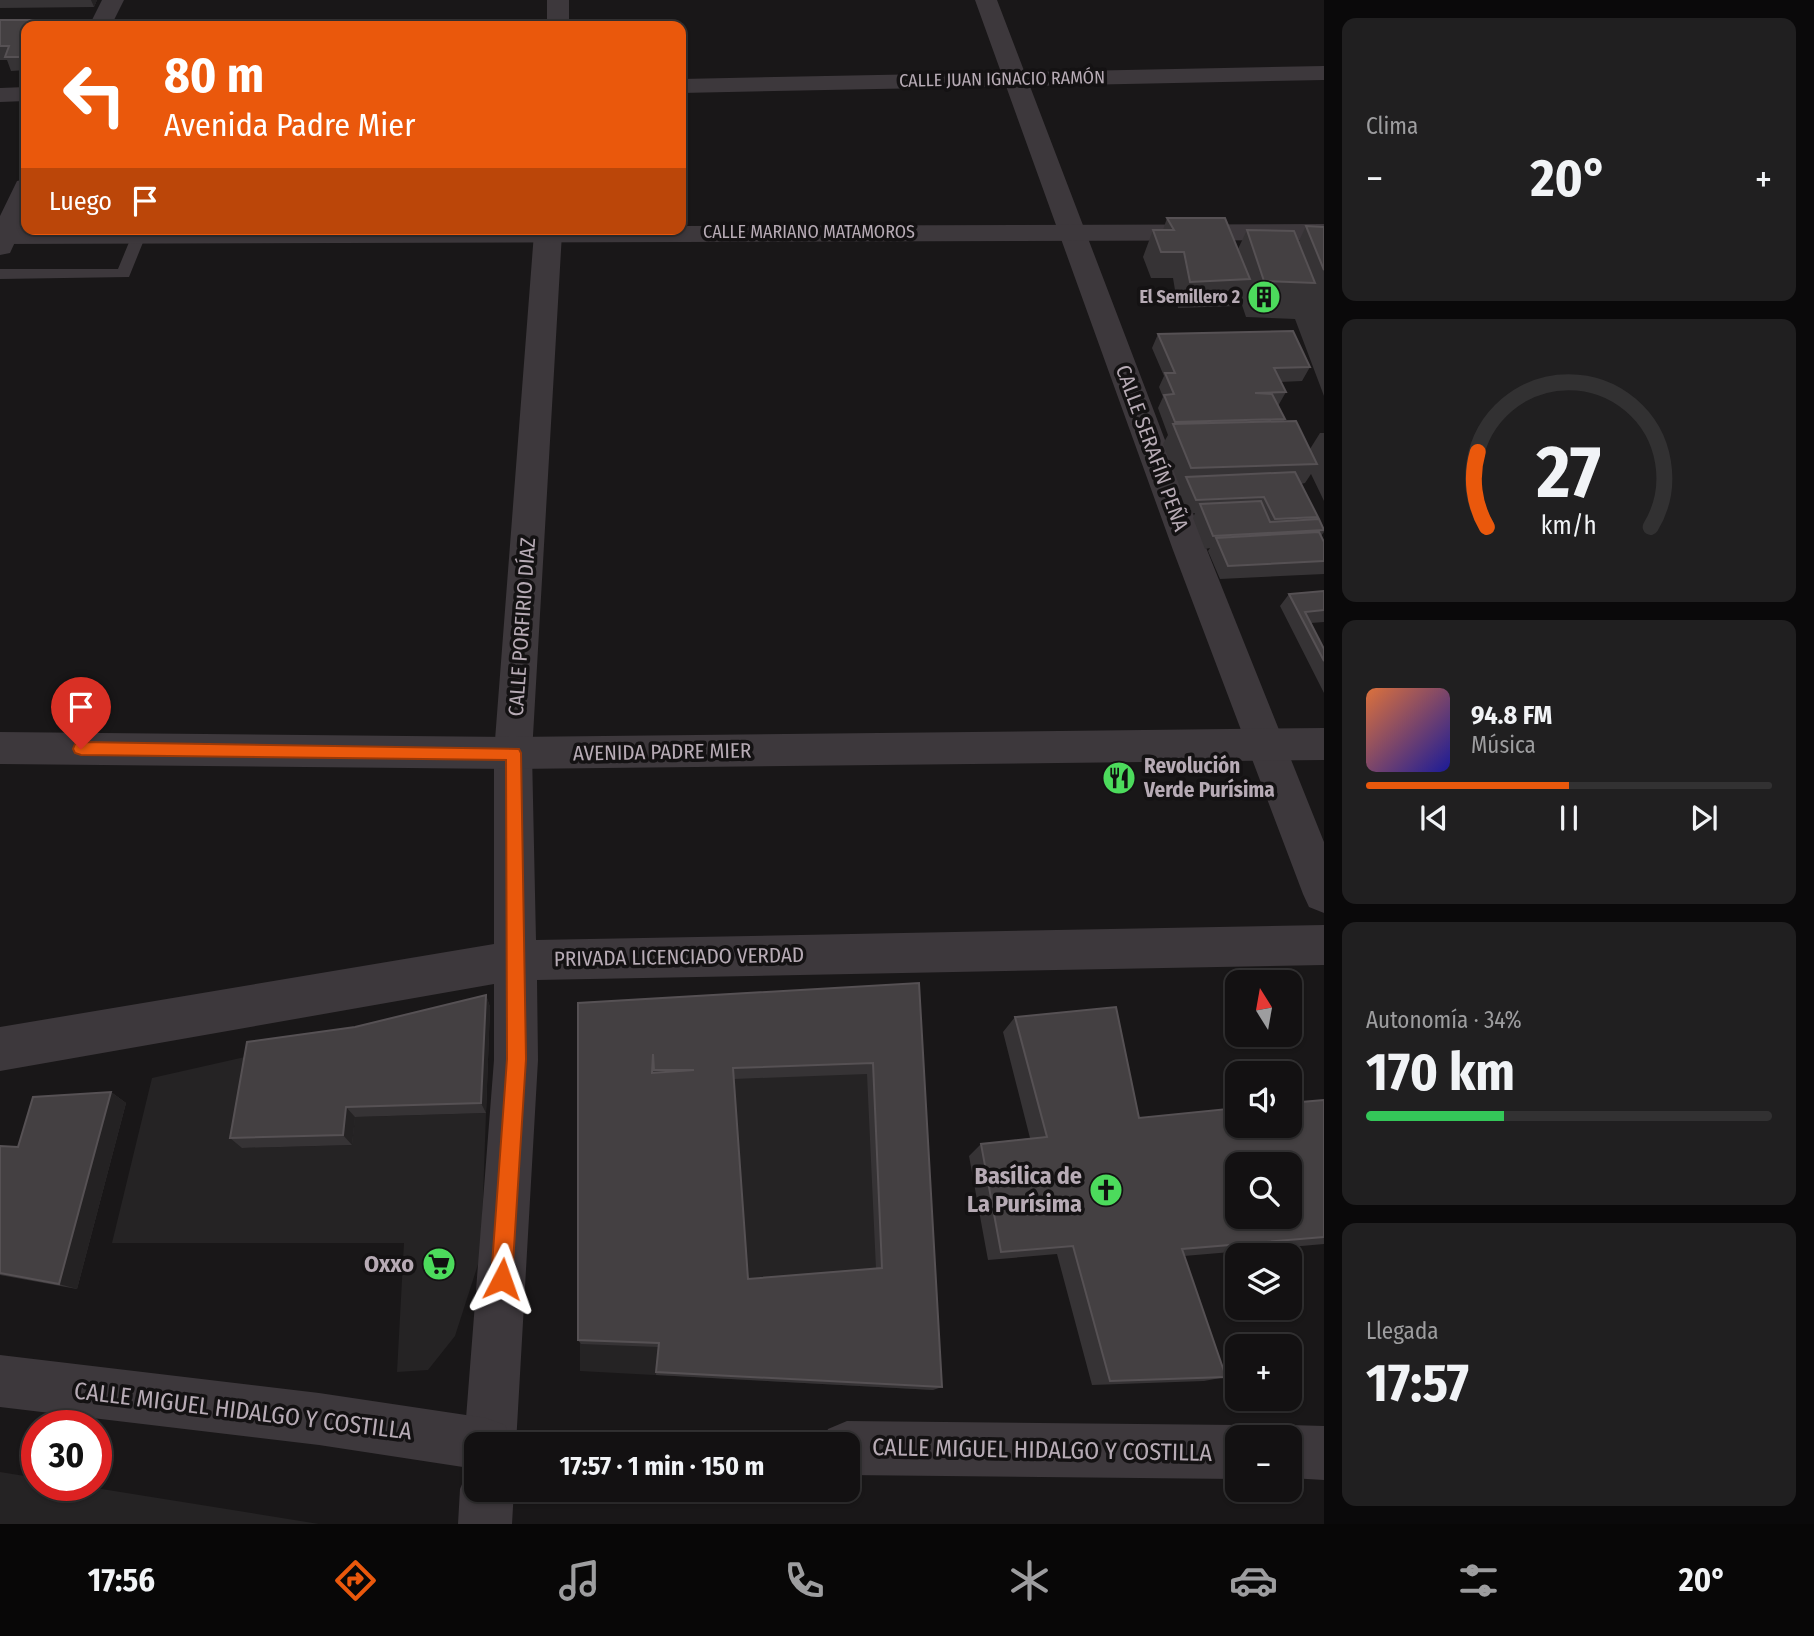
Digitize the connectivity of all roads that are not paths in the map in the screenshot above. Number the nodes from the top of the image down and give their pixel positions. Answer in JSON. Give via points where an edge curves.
{"nodes":[{"id":1,"x":113,"y":0,"type":"edge"},
{"id":2,"x":558,"y":0,"type":"edge"},
{"id":3,"x":986,"y":0,"type":"edge"},
{"id":4,"x":102,"y":21,"type":"edge"},
{"id":5,"x":558,"y":21,"type":"edge"},
{"id":6,"x":1324,"y":73,"type":"edge"},
{"id":7,"x":1015,"y":79,"type":"junction"},
{"id":8,"x":686,"y":86,"type":"edge"},
{"id":9,"x":21,"y":94,"type":"edge"},
{"id":10,"x":0,"y":95,"type":"edge"},
{"id":11,"x":21,"y":198,"type":"edge"},
{"id":12,"x":686,"y":231,"type":"edge"},
{"id":13,"x":1072,"y":232,"type":"junction"},
{"id":14,"x":1324,"y":232,"type":"edge"},
{"id":15,"x":139,"y":235,"type":"joint"},
{"id":16,"x":549,"y":235,"type":"edge"},
{"id":17,"x":2,"y":240,"type":"edge"},
{"id":18,"x":0,"y":274,"type":"edge"},
{"id":19,"x":1324,"y":744,"type":"edge"},
{"id":20,"x":1266,"y":746,"type":"junction"},
{"id":21,"x":0,"y":748,"type":"edge"},
{"id":22,"x":513,"y":753,"type":"junction"},
{"id":23,"x":1324,"y":894,"type":"edge"},
{"id":24,"x":1324,"y":944,"type":"edge"},
{"id":25,"x":515,"y":960,"type":"junction"},
{"id":26,"x":0,"y":1049,"type":"edge"},
{"id":27,"x":0,"y":1381,"type":"edge"},
{"id":28,"x":489,"y":1432,"type":"edge"},
{"id":29,"x":464,"y":1440,"type":"edge"},
{"id":30,"x":860,"y":1448,"type":"edge"},
{"id":31,"x":1225,"y":1452,"type":"edge"},
{"id":32,"x":1302,"y":1452,"type":"edge"},
{"id":33,"x":1324,"y":1453,"type":"edge"},
{"id":34,"x":486,"y":1502,"type":"edge"},
{"id":35,"x":485,"y":1524,"type":"edge"}],
"edges":[{"from":1,"to":4,"type":"street"},
{"from":2,"to":5,"type":"street"},
{"from":3,"to":7,"type":"street","name":"CALLE SERAFÍN PEÑA"},
{"from":6,"to":7,"type":"street","name":"CALLE JUAN IGNACIO RAMÓN"},
{"from":7,"to":8,"type":"street","name":"CALLE JUAN IGNACIO RAMÓN"},
{"from":7,"to":13,"type":"street","name":"CALLE SERAFÍN PEÑA"},
{"from":9,"to":10,"type":"street"},
{"from":11,"to":17,"type":"street"},
{"from":12,"to":13,"type":"street","name":"CALLE MARIANO MATAMOROS"},
{"from":13,"to":14,"type":"street","name":"CALLE MARIANO MATAMOROS"},
{"from":13,"to":20,"type":"street","name":"CALLE SERAFÍN PEÑA"},
{"from":15,"to":17,"type":"street","name":"CALLE MARIANO MATAMOROS"},
{"from":15,"to":18,"type":"lane","via":[[124,274]]},
{"from":16,"to":22,"type":"street","name":"CALLE PORFIRIO DÍAZ"},
{"from":19,"to":20,"type":"street","name":"AVENIDA PADRE MIER"},
{"from":20,"to":22,"type":"street","name":"AVENIDA PADRE MIER"},
{"from":20,"to":23,"type":"street","name":"CALLE SERAFÍN PEÑA"},
{"from":21,"to":22,"type":"street","name":"AVENIDA PADRE MIER"},
{"from":22,"to":25,"type":"street","name":"CALLE PORFIRIO DÍAZ"},
{"from":24,"to":25,"type":"street","name":"PRIVADA LICENCIADO VERDAD"},
{"from":25,"to":26,"type":"street","name":"PRIVADA LICENCIADO VERDAD"},
{"from":25,"to":28,"type":"street","name":"CALLE PORFIRIO DÍAZ","via":[[516,1059]]},
{"from":27,"to":29,"type":"street","name":"CALLE MIGUEL HIDALGO Y COSTILLA"},
{"from":30,"to":31,"type":"street","name":"CALLE MIGUEL HIDALGO Y COSTILLA"},
{"from":32,"to":33,"type":"street"},
{"from":34,"to":35,"type":"street"}]}
